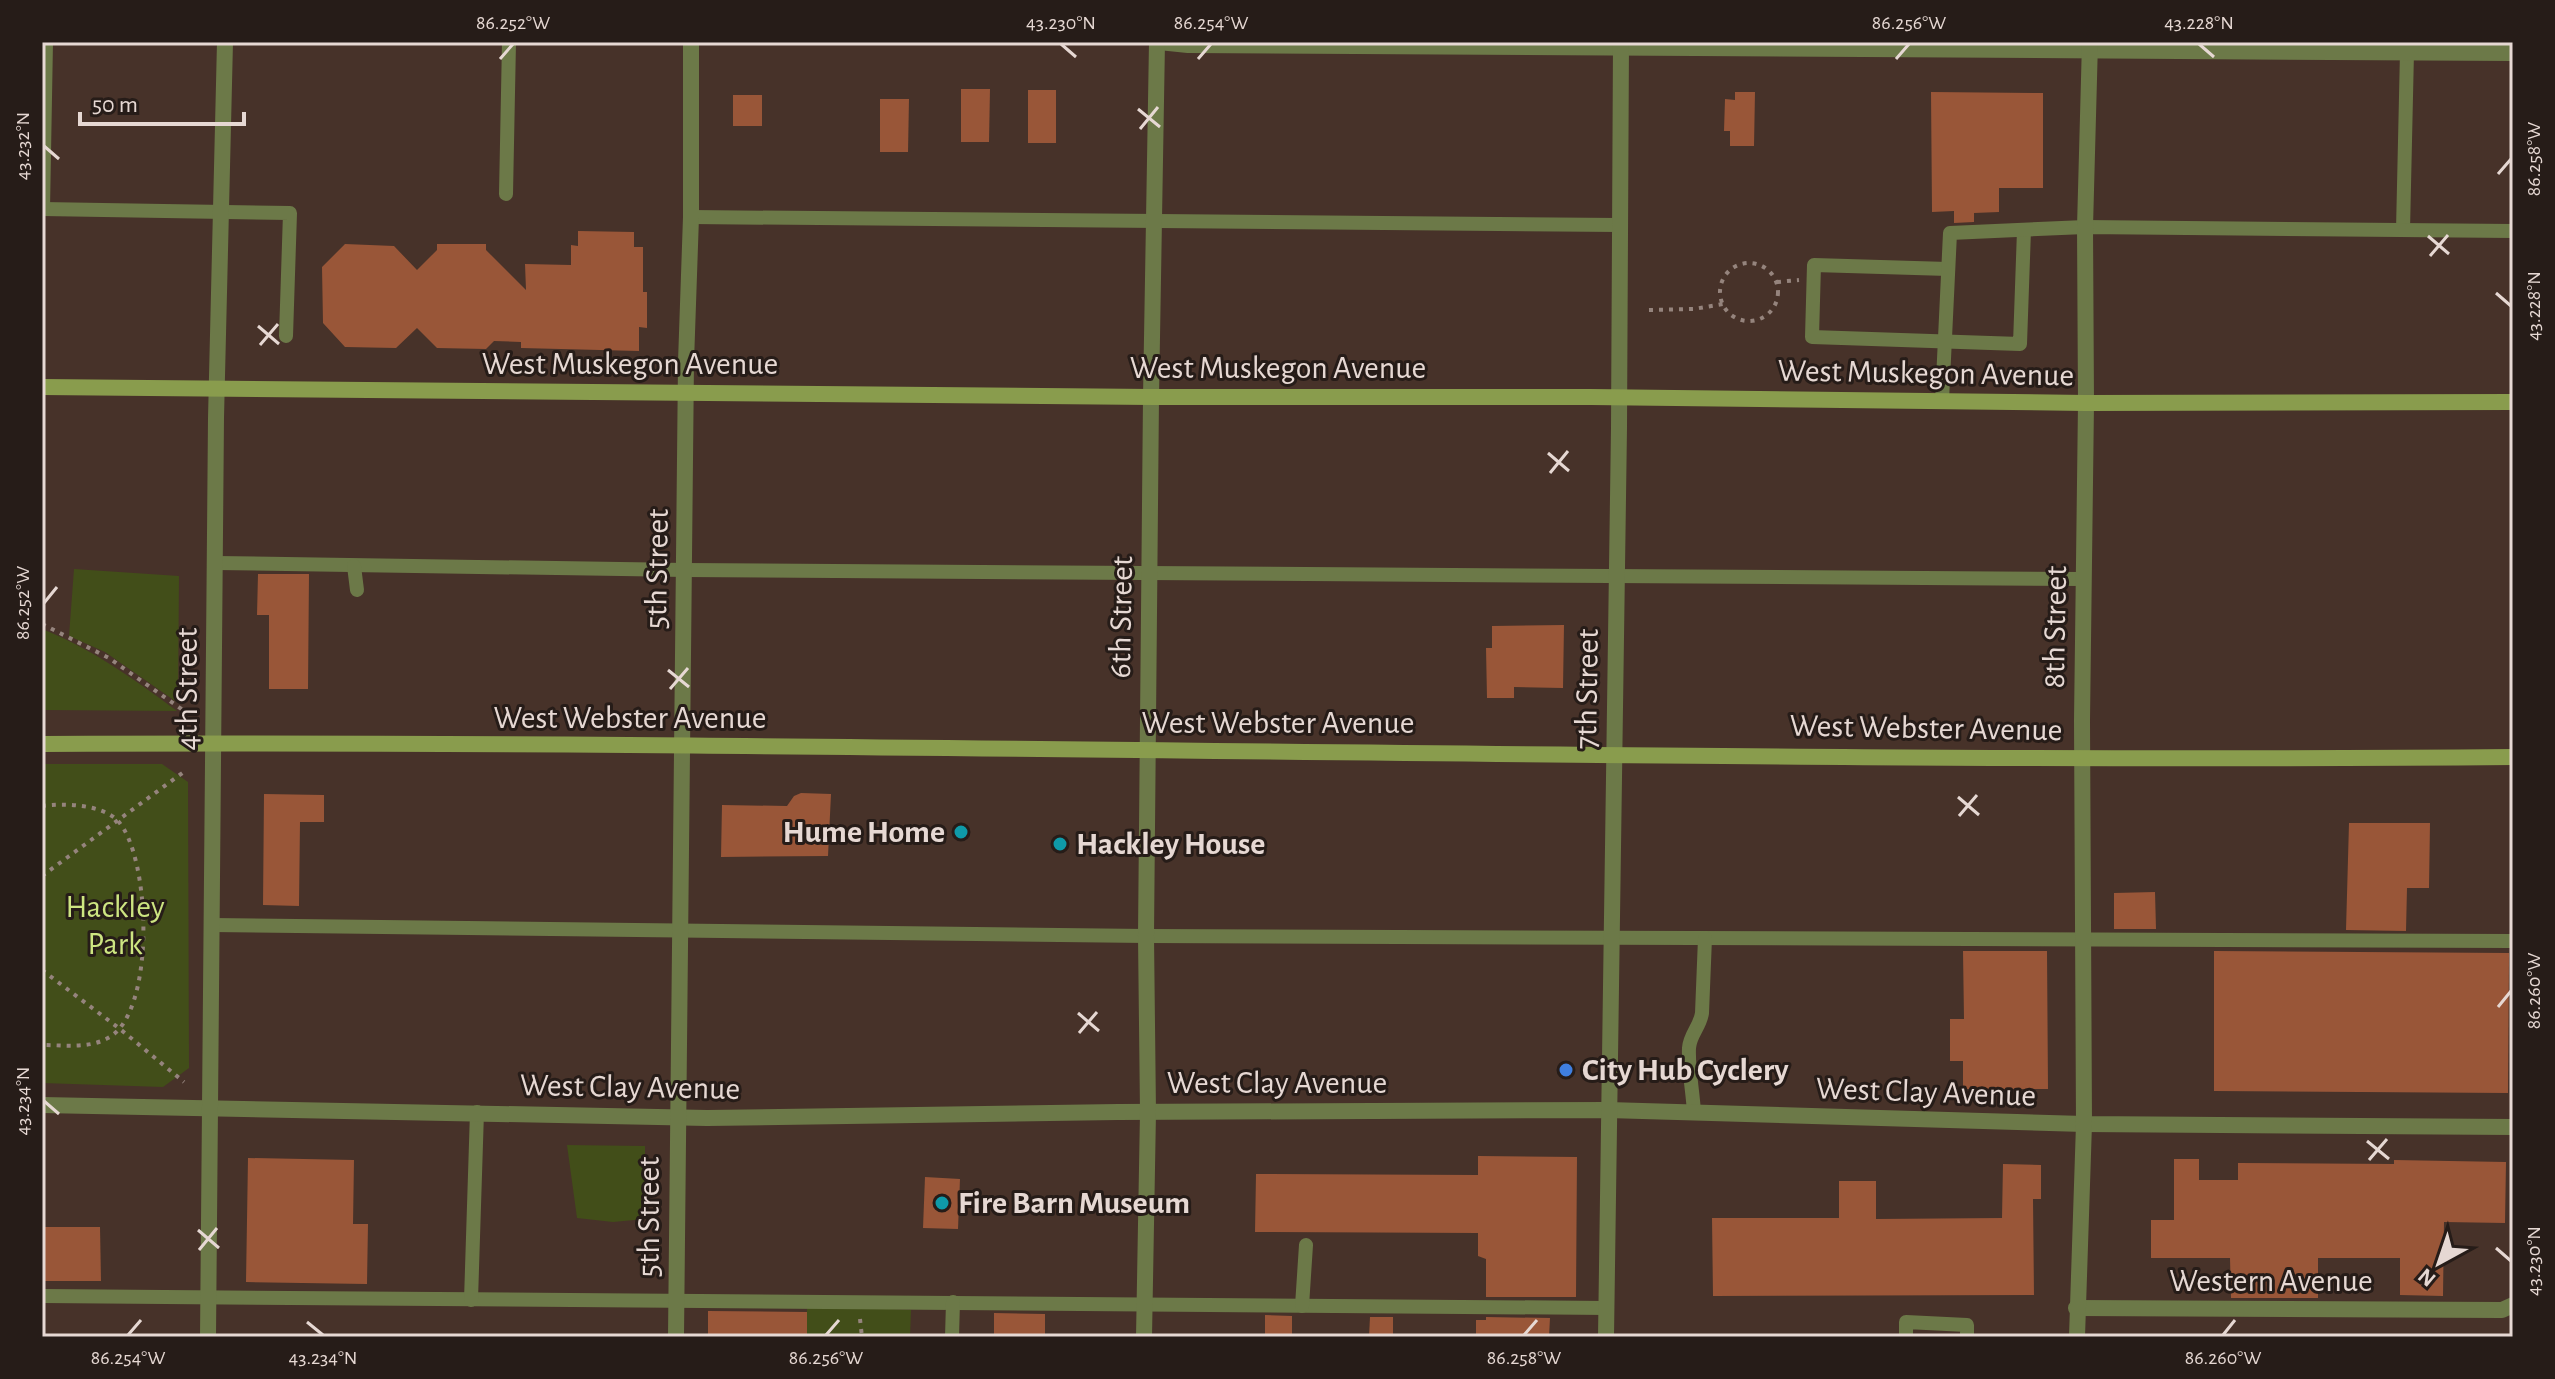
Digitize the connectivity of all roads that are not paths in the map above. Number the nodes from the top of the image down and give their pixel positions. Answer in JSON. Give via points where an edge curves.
{"nodes":[{"id":1,"x":46,"y":42,"type":"edge"},
{"id":2,"x":225,"y":42,"type":"edge"},
{"id":3,"x":509,"y":42,"type":"edge"},
{"id":4,"x":691,"y":42,"type":"edge"},
{"id":5,"x":1158,"y":42,"type":"edge"},
{"id":6,"x":1621,"y":44,"type":"edge"},
{"id":7,"x":2090,"y":46,"type":"edge"},
{"id":8,"x":2407,"y":52,"type":"junction"},
{"id":9,"x":2513,"y":53,"type":"edge"},
{"id":10,"x":506,"y":194,"type":"dead end"},
{"id":11,"x":42,"y":209,"type":"edge"},
{"id":12,"x":221,"y":212,"type":"junction"},
{"id":13,"x":691,"y":217,"type":"junction"},
{"id":14,"x":1154,"y":223,"type":"junction"},
{"id":15,"x":1619,"y":225,"type":"junction"},
{"id":16,"x":2085,"y":227,"type":"junction"},
{"id":17,"x":2024,"y":230,"type":"junction"},
{"id":18,"x":2403,"y":230,"type":"junction"},
{"id":19,"x":2513,"y":231,"type":"edge"},
{"id":20,"x":1948,"y":269,"type":"junction"},
{"id":21,"x":286,"y":336,"type":"dead end"},
{"id":22,"x":1944,"y":342,"type":"junction"},
{"id":23,"x":42,"y":387,"type":"edge"},
{"id":24,"x":217,"y":390,"type":"junction"},
{"id":25,"x":686,"y":392,"type":"junction"},
{"id":26,"x":1151,"y":397,"type":"junction"},
{"id":27,"x":1619,"y":398,"type":"junction"},
{"id":28,"x":1942,"y":401,"type":"junction"},
{"id":29,"x":2513,"y":402,"type":"edge"},
{"id":30,"x":2086,"y":403,"type":"junction"},
{"id":31,"x":216,"y":563,"type":"junction"},
{"id":32,"x":354,"y":566,"type":"junction"},
{"id":33,"x":685,"y":570,"type":"junction"},
{"id":34,"x":1150,"y":572,"type":"junction"},
{"id":35,"x":1617,"y":576,"type":"junction"},
{"id":36,"x":2083,"y":579,"type":"junction"},
{"id":37,"x":357,"y":590,"type":"dead end"},
{"id":38,"x":42,"y":744,"type":"edge"},
{"id":39,"x":215,"y":744,"type":"junction"},
{"id":40,"x":682,"y":746,"type":"junction"},
{"id":41,"x":1148,"y":750,"type":"junction"},
{"id":42,"x":1615,"y":754,"type":"junction"},
{"id":43,"x":2513,"y":757,"type":"edge"},
{"id":44,"x":2082,"y":758,"type":"junction"},
{"id":45,"x":212,"y":925,"type":"junction"},
{"id":46,"x":679,"y":932,"type":"junction"},
{"id":47,"x":1146,"y":936,"type":"junction"},
{"id":48,"x":1612,"y":937,"type":"junction"},
{"id":49,"x":1705,"y":938,"type":"junction"},
{"id":50,"x":2083,"y":940,"type":"junction"},
{"id":51,"x":2513,"y":941,"type":"edge"},
{"id":52,"x":42,"y":1105,"type":"edge"},
{"id":53,"x":212,"y":1109,"type":"junction"},
{"id":54,"x":1608,"y":1110,"type":"junction"},
{"id":55,"x":477,"y":1112,"type":"junction"},
{"id":56,"x":1148,"y":1112,"type":"junction"},
{"id":57,"x":1694,"y":1113,"type":"junction"},
{"id":58,"x":678,"y":1117,"type":"junction"},
{"id":59,"x":2084,"y":1124,"type":"junction"},
{"id":60,"x":2513,"y":1127,"type":"edge"},
{"id":61,"x":1306,"y":1245,"type":"dead end"},
{"id":62,"x":42,"y":1296,"type":"edge"},
{"id":63,"x":207,"y":1299,"type":"junction"},
{"id":64,"x":471,"y":1300,"type":"junction"},
{"id":65,"x":677,"y":1301,"type":"junction"},
{"id":66,"x":953,"y":1302,"type":"junction"},
{"id":67,"x":1145,"y":1304,"type":"junction"},
{"id":68,"x":2513,"y":1305,"type":"edge"},
{"id":69,"x":1302,"y":1306,"type":"junction"},
{"id":70,"x":1607,"y":1308,"type":"junction"},
{"id":71,"x":2076,"y":1308,"type":"junction"},
{"id":72,"x":208,"y":1337,"type":"edge"},
{"id":73,"x":676,"y":1337,"type":"edge"},
{"id":74,"x":952,"y":1337,"type":"edge"},
{"id":75,"x":1144,"y":1337,"type":"edge"},
{"id":76,"x":1606,"y":1337,"type":"edge"},
{"id":77,"x":1906,"y":1337,"type":"edge"},
{"id":78,"x":1967,"y":1337,"type":"edge"},
{"id":79,"x":2077,"y":1337,"type":"edge"}],
"edges":[{"from":1,"to":11,"type":"lane"},
{"from":2,"to":12,"type":"street","name":"4th Street"},
{"from":3,"to":10,"type":"lane"},
{"from":4,"to":13,"type":"street","name":"5th Street"},
{"from":5,"to":6,"type":"street"},
{"from":5,"to":14,"type":"street","name":"6th Street"},
{"from":6,"to":7,"type":"street"},
{"from":6,"to":15,"type":"street","name":"7th Street"},
{"from":7,"to":8,"type":"street"},
{"from":7,"to":16,"type":"street","name":"8th Street"},
{"from":8,"to":9,"type":"street"},
{"from":8,"to":18,"type":"lane"},
{"from":11,"to":12,"type":"lane"},
{"from":12,"to":21,"type":"lane","via":[[290,213]]},
{"from":12,"to":24,"type":"street","name":"4th Street"},
{"from":13,"to":14,"type":"lane"},
{"from":13,"to":25,"type":"street","name":"5th Street"},
{"from":14,"to":15,"type":"lane"},
{"from":14,"to":26,"type":"street","name":"6th Street"},
{"from":15,"to":27,"type":"street","name":"7th Street"},
{"from":16,"to":17,"type":"lane"},
{"from":16,"to":18,"type":"lane"},
{"from":16,"to":30,"type":"street","name":"8th Street"},
{"from":17,"to":20,"type":"lane","via":[[1950,233]]},
{"from":17,"to":22,"type":"lane","via":[[2020,344]]},
{"from":18,"to":19,"type":"lane"},
{"from":20,"to":22,"type":"lane"},
{"from":20,"to":22,"type":"lane","via":[[1814,265],[1812,337]]},
{"from":22,"to":28,"type":"lane"},
{"from":23,"to":24,"type":"main road","name":"West Muskegon Avenue"},
{"from":24,"to":25,"type":"main road","name":"West Muskegon Avenue"},
{"from":24,"to":31,"type":"street","name":"4th Street"},
{"from":25,"to":26,"type":"main road","name":"West Muskegon Avenue"},
{"from":25,"to":33,"type":"street","name":"5th Street"},
{"from":26,"to":27,"type":"main road","name":"West Muskegon Avenue"},
{"from":26,"to":34,"type":"street","name":"6th Street"},
{"from":27,"to":28,"type":"main road","name":"West Muskegon Avenue"},
{"from":27,"to":35,"type":"street","name":"7th Street"},
{"from":28,"to":30,"type":"main road","name":"West Muskegon Avenue"},
{"from":29,"to":30,"type":"main road","name":"West Muskegon Avenue"},
{"from":30,"to":36,"type":"street","name":"8th Street"},
{"from":31,"to":32,"type":"lane"},
{"from":31,"to":39,"type":"street","name":"4th Street"},
{"from":32,"to":33,"type":"lane"},
{"from":32,"to":37,"type":"lane"},
{"from":33,"to":34,"type":"lane"},
{"from":33,"to":40,"type":"street","name":"5th Street"},
{"from":34,"to":35,"type":"lane"},
{"from":34,"to":41,"type":"street","name":"6th Street"},
{"from":35,"to":36,"type":"lane"},
{"from":35,"to":42,"type":"street","name":"7th Street"},
{"from":36,"to":44,"type":"street","name":"8th Street"},
{"from":38,"to":39,"type":"main road","name":"West Webster Avenue"},
{"from":39,"to":40,"type":"main road","name":"West Webster Avenue"},
{"from":39,"to":45,"type":"street","name":"4th Street"},
{"from":40,"to":41,"type":"main road","name":"West Webster Avenue"},
{"from":40,"to":46,"type":"street","name":"5th Street"},
{"from":41,"to":42,"type":"main road","name":"West Webster Avenue"},
{"from":41,"to":47,"type":"street","name":"6th Street"},
{"from":42,"to":44,"type":"main road","name":"West Webster Avenue"},
{"from":42,"to":48,"type":"street","name":"7th Street"},
{"from":43,"to":44,"type":"main road","name":"West Webster Avenue"},
{"from":44,"to":50,"type":"street","name":"8th Street"},
{"from":45,"to":46,"type":"lane"},
{"from":45,"to":53,"type":"street","name":"4th Street"},
{"from":46,"to":47,"type":"lane"},
{"from":46,"to":58,"type":"street","name":"5th Street"},
{"from":47,"to":48,"type":"lane"},
{"from":47,"to":56,"type":"street","name":"6th Street"},
{"from":48,"to":49,"type":"lane"},
{"from":48,"to":54,"type":"street","name":"7th Street"},
{"from":49,"to":50,"type":"lane"},
{"from":49,"to":57,"type":"lane","via":[[1701,1024],[1689,1048]]},
{"from":50,"to":51,"type":"lane"},
{"from":50,"to":59,"type":"street","name":"8th Street"},
{"from":52,"to":53,"type":"street","name":"West Clay Avenue"},
{"from":53,"to":55,"type":"street","name":"West Clay Avenue"},
{"from":53,"to":63,"type":"street","name":"4th Street"},
{"from":54,"to":56,"type":"street","name":"West Clay Avenue"},
{"from":54,"to":57,"type":"street","name":"West Clay Avenue"},
{"from":54,"to":70,"type":"street","name":"7th Street"},
{"from":55,"to":58,"type":"street","name":"West Clay Avenue"},
{"from":55,"to":64,"type":"lane"},
{"from":56,"to":58,"type":"street","name":"West Clay Avenue"},
{"from":56,"to":67,"type":"street","name":"6th Street"},
{"from":57,"to":59,"type":"street","name":"West Clay Avenue"},
{"from":58,"to":65,"type":"street","name":"5th Street"},
{"from":59,"to":60,"type":"street","name":"West Clay Avenue"},
{"from":59,"to":71,"type":"street","name":"8th Street"},
{"from":61,"to":69,"type":"lane"},
{"from":62,"to":63,"type":"lane"},
{"from":63,"to":64,"type":"lane"},
{"from":63,"to":72,"type":"street","name":"4th Street"},
{"from":64,"to":65,"type":"lane"},
{"from":65,"to":66,"type":"lane"},
{"from":65,"to":73,"type":"street","name":"5th Street"},
{"from":66,"to":67,"type":"lane"},
{"from":66,"to":74,"type":"lane"},
{"from":67,"to":69,"type":"lane"},
{"from":67,"to":75,"type":"street","name":"6th Street"},
{"from":68,"to":71,"type":"street","name":"Western Avenue","via":[[2502,1310]]},
{"from":69,"to":70,"type":"lane"},
{"from":70,"to":76,"type":"street","name":"7th Street"},
{"from":71,"to":79,"type":"street","name":"8th Street"},
{"from":77,"to":78,"type":"lane","via":[[1906,1322],[1967,1325]]}]}
